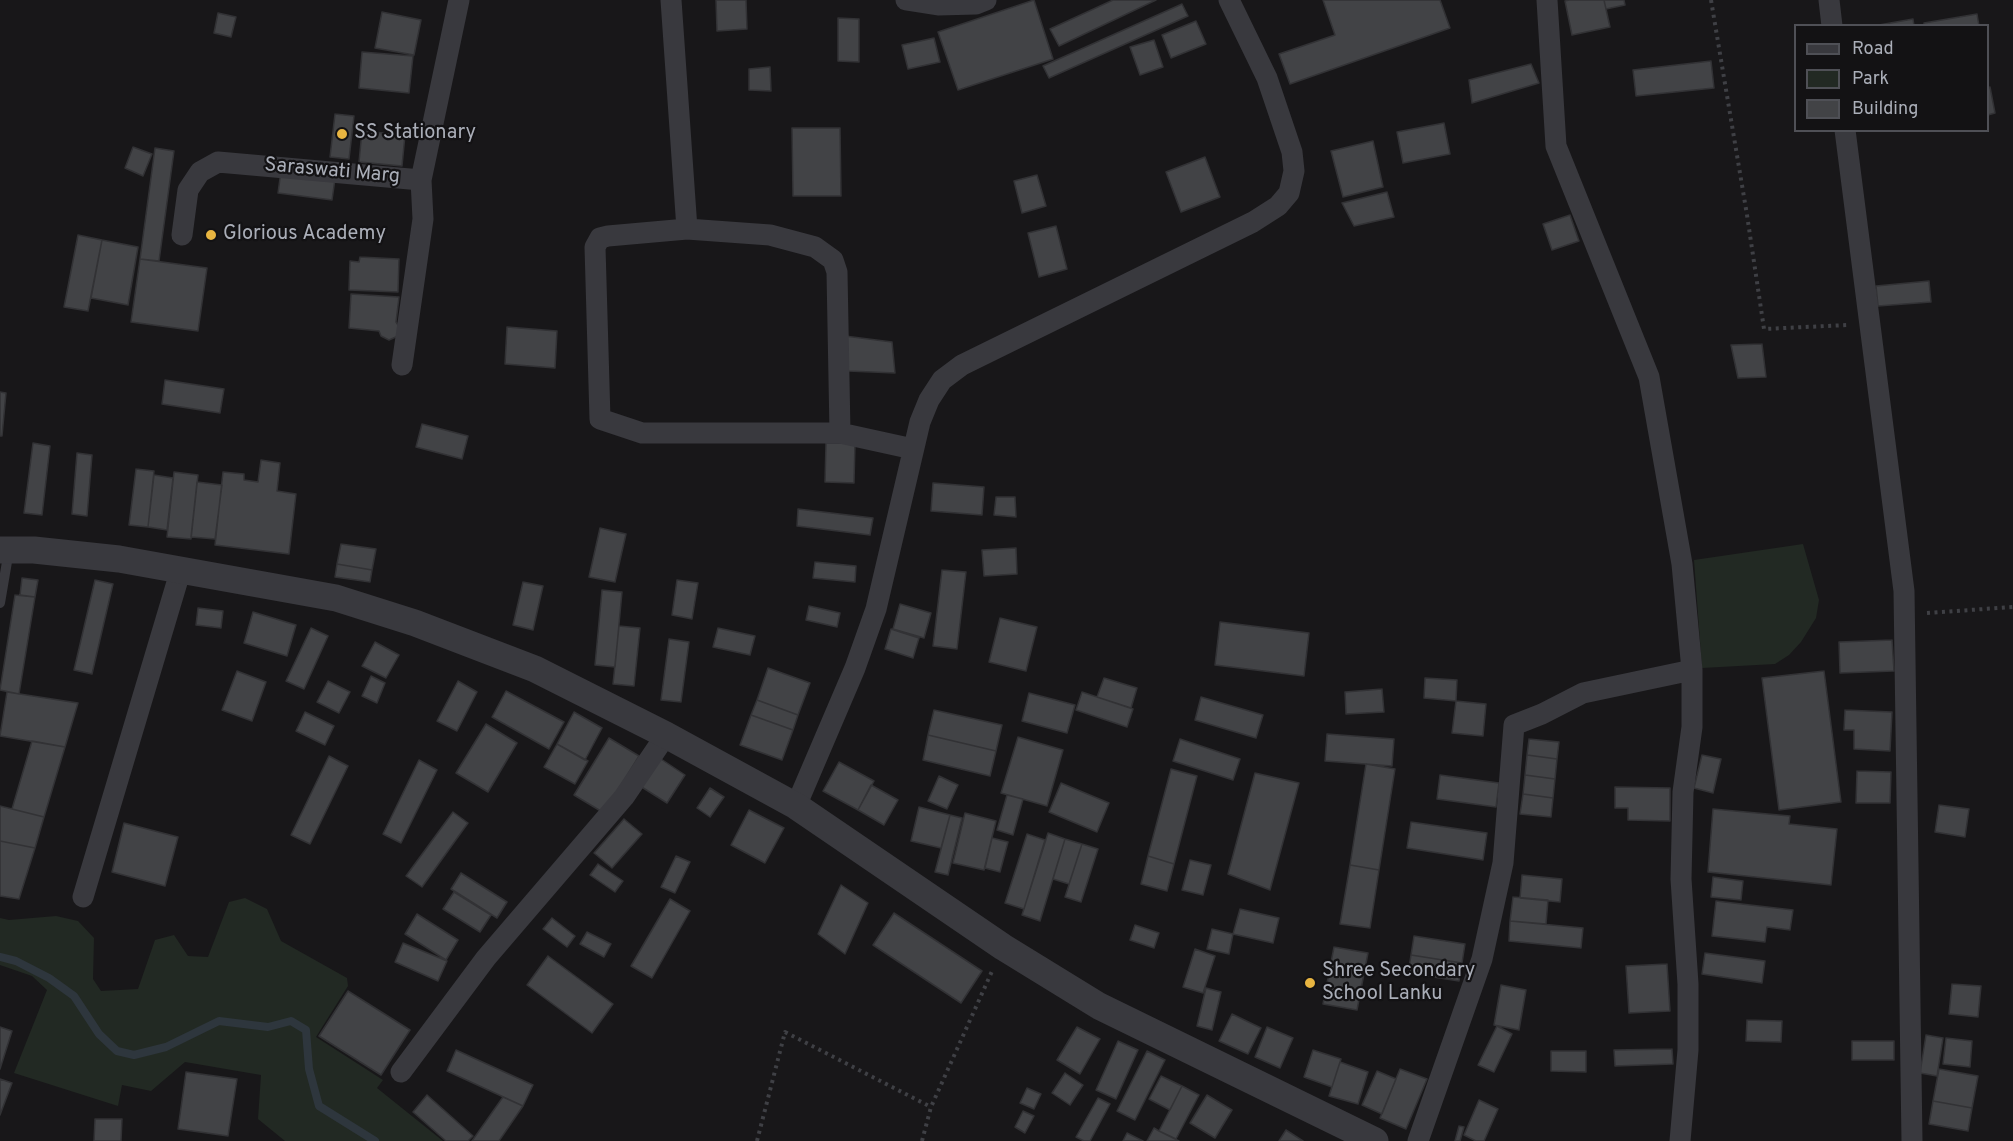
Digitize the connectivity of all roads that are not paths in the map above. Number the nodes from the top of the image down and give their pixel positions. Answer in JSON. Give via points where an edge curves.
{"nodes":[{"id":1,"x":459,"y":0,"type":"edge"},
{"id":2,"x":672,"y":0,"type":"edge"},
{"id":3,"x":906,"y":0,"type":"edge"},
{"id":4,"x":986,"y":0,"type":"edge"},
{"id":5,"x":1229,"y":0,"type":"edge"},
{"id":6,"x":1547,"y":0,"type":"edge"},
{"id":7,"x":1829,"y":0,"type":"edge"},
{"id":8,"x":1832,"y":24,"type":"edge"},
{"id":9,"x":1845,"y":132,"type":"edge"},
{"id":10,"x":422,"y":180,"type":"junction"},
{"id":11,"x":687,"y":229,"type":"junction"},
{"id":12,"x":182,"y":235,"type":"dead end"},
{"id":13,"x":402,"y":365,"type":"dead end"},
{"id":14,"x":840,"y":433,"type":"junction"},
{"id":15,"x":913,"y":449,"type":"junction"},
{"id":16,"x":5,"y":550,"type":"edge"},
{"id":17,"x":181,"y":569,"type":"junction"},
{"id":18,"x":0,"y":603,"type":"edge"},
{"id":19,"x":1692,"y":670,"type":"junction"},
{"id":20,"x":666,"y":735,"type":"junction"},
{"id":21,"x":796,"y":806,"type":"junction"},
{"id":22,"x":83,"y":897,"type":"dead end"},
{"id":23,"x":401,"y":1072,"type":"dead end"},
{"id":24,"x":1375,"y":1141,"type":"edge"},
{"id":25,"x":1418,"y":1141,"type":"edge"},
{"id":26,"x":1680,"y":1141,"type":"edge"},
{"id":27,"x":1912,"y":1141,"type":"edge"}],
"edges":[{"from":1,"to":10,"type":"street","name":"Saraswati Marg"},
{"from":2,"to":11,"type":"street"},
{"from":3,"to":4,"type":"street","via":[[938,5]]},
{"from":5,"to":15,"type":"street","via":[[1267,78],[1292,152],[1294,171],[1289,193],[1278,206],[1253,222],[962,365],[942,380],[929,400]]},
{"from":6,"to":19,"type":"street","via":[[1556,146],[1649,377],[1682,564]]},
{"from":7,"to":8,"type":"street"},
{"from":9,"to":27,"type":"street","via":[[1904,591]]},
{"from":10,"to":12,"type":"street","name":"Saraswati Marg","via":[[218,162],[200,172],[188,189]]},
{"from":10,"to":13,"type":"street","via":[[423,219]]},
{"from":11,"to":14,"type":"street","via":[[770,235],[815,248],[833,260],[837,272]]},
{"from":11,"to":14,"type":"street","via":[[608,236],[600,238],[595,247],[600,419],[642,433]]},
{"from":14,"to":15,"type":"street"},
{"from":15,"to":21,"type":"street","via":[[876,609]]},
{"from":16,"to":17,"type":"street","via":[[109,558]]},
{"from":16,"to":18,"type":"lane"},
{"from":17,"to":20,"type":"street","via":[[336,598],[415,622],[535,669]]},
{"from":17,"to":22,"type":"street"},
{"from":19,"to":25,"type":"street","via":[[1583,693],[1514,725],[1503,863],[1482,959]]},
{"from":19,"to":26,"type":"street","via":[[1692,727],[1683,792],[1681,879],[1689,984]]},
{"from":20,"to":21,"type":"street"},
{"from":20,"to":23,"type":"street","via":[[624,797],[486,958]]},
{"from":21,"to":24,"type":"street","via":[[1003,947],[1099,1006]]}]}
